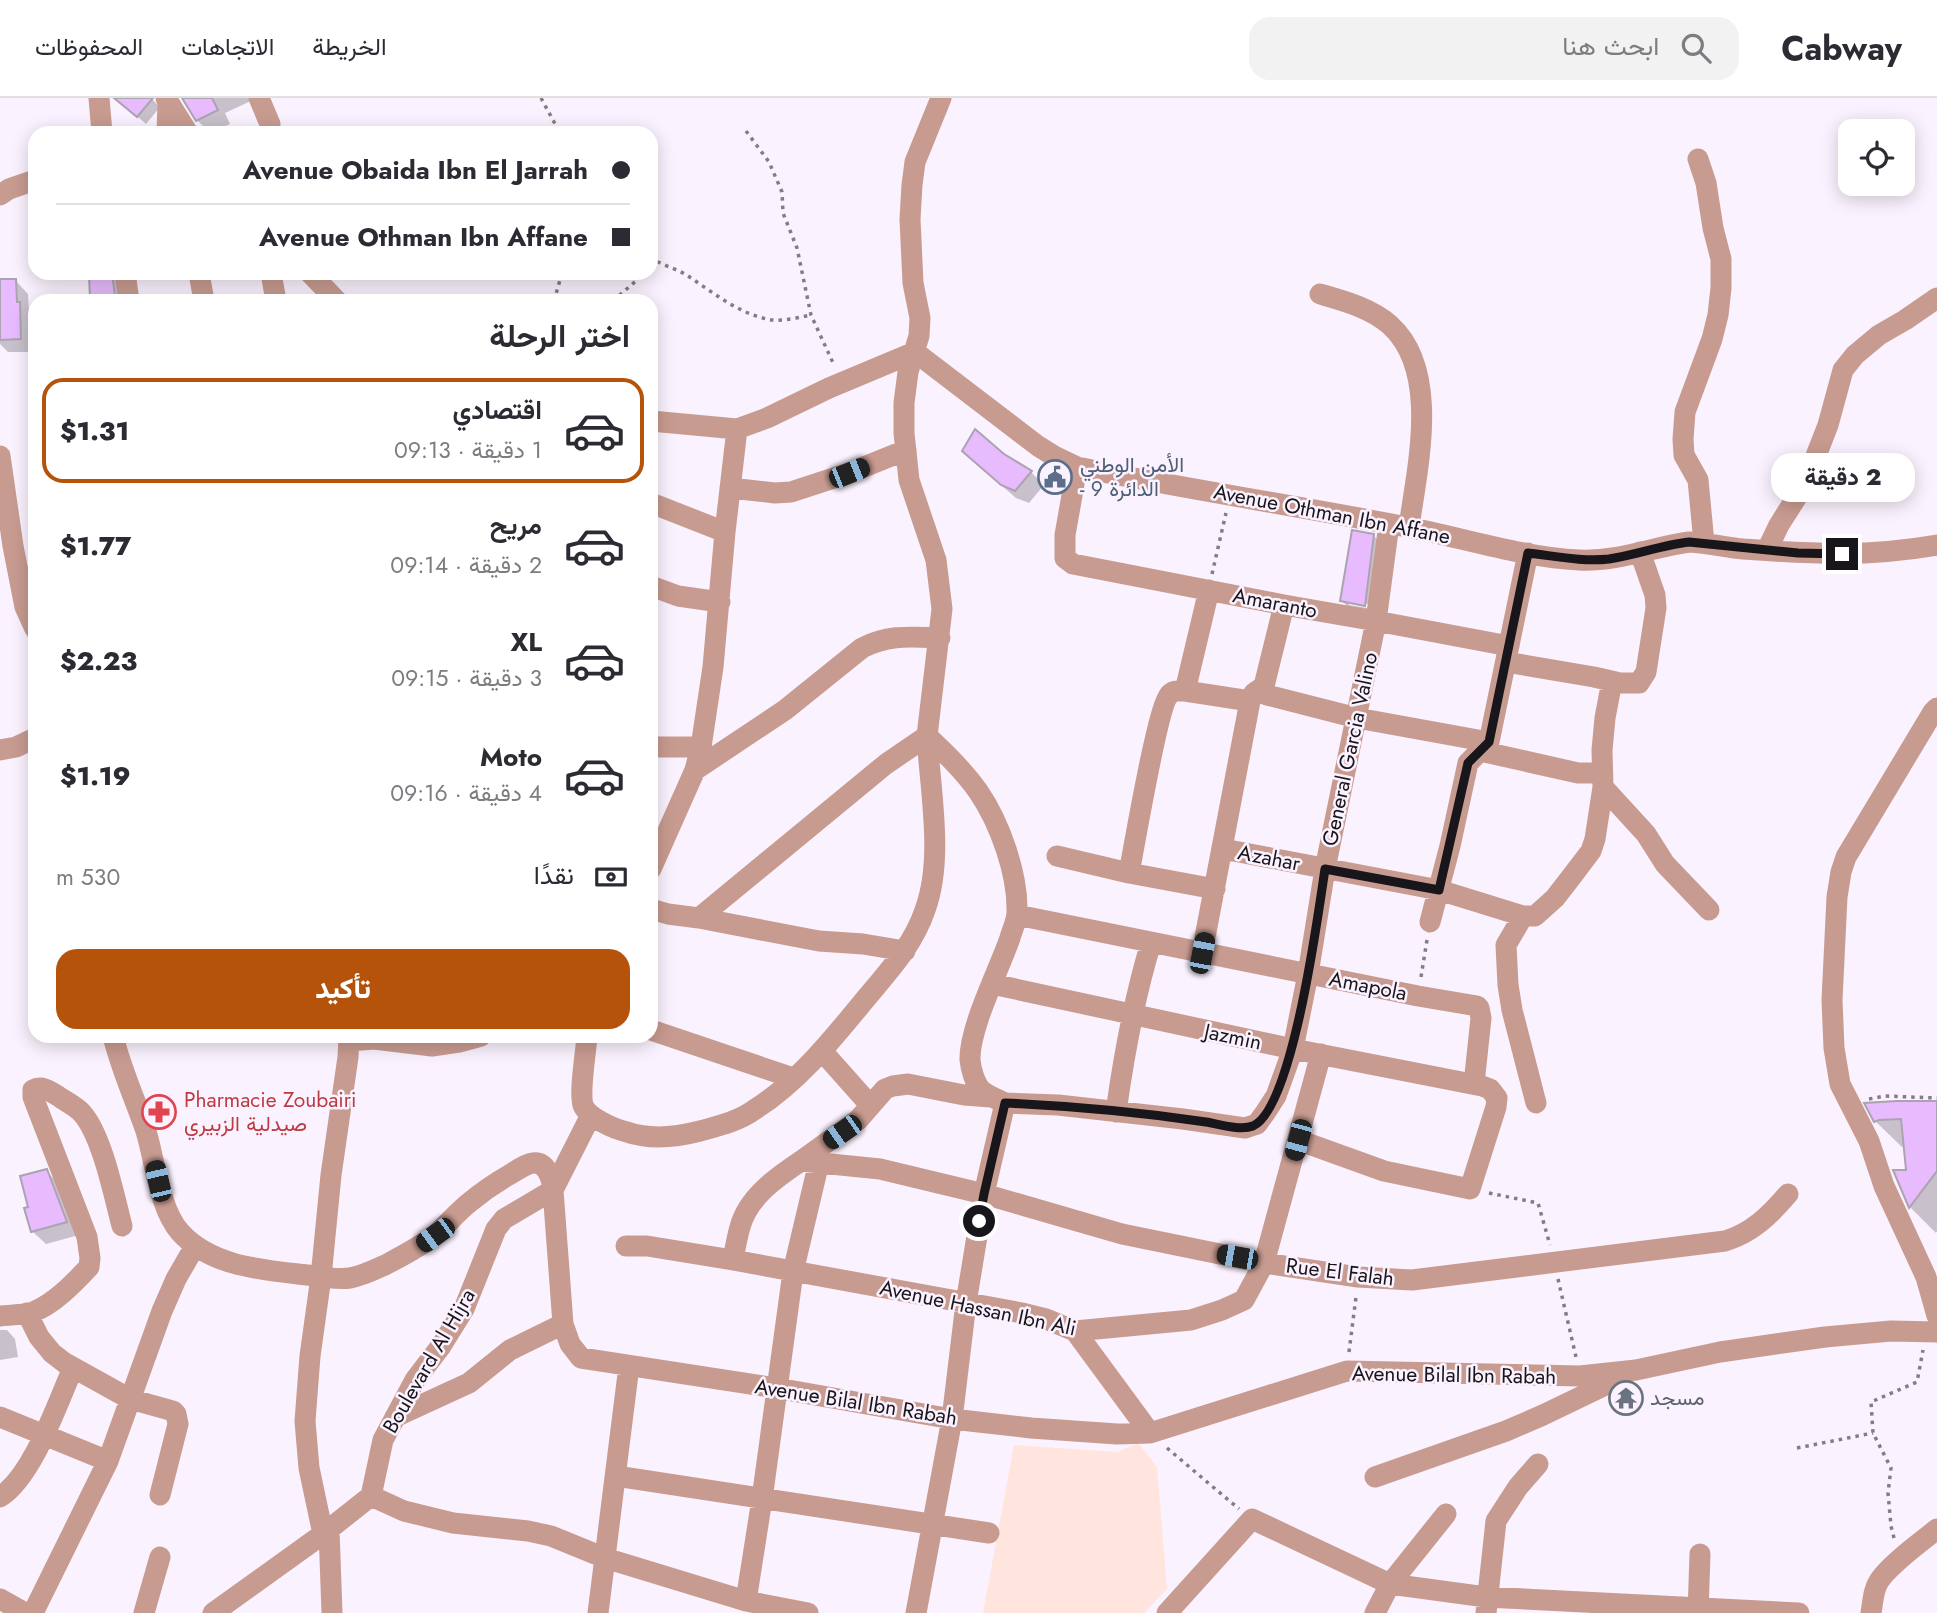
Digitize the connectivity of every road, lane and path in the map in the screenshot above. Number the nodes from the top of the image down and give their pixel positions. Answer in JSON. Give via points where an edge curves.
{"nodes":[{"id":1,"x":99,"y":98,"type":"edge"},
{"id":2,"x":259,"y":98,"type":"edge"},
{"id":3,"x":541,"y":98,"type":"edge"},
{"id":4,"x":941,"y":98,"type":"edge"},
{"id":5,"x":167,"y":100,"type":"edge"},
{"id":6,"x":270,"y":124,"type":"dead end"},
{"id":7,"x":101,"y":126,"type":"edge"},
{"id":8,"x":167,"y":126,"type":"edge"},
{"id":9,"x":184,"y":126,"type":"edge"},
{"id":10,"x":556,"y":126,"type":"edge"},
{"id":11,"x":746,"y":131,"type":"dead end"},
{"id":12,"x":1698,"y":159,"type":"dead end"},
{"id":13,"x":28,"y":182,"type":"edge"},
{"id":14,"x":0,"y":195,"type":"edge"},
{"id":15,"x":658,"y":262,"type":"edge"},
{"id":16,"x":317,"y":280,"type":"edge"},
{"id":17,"x":637,"y":280,"type":"edge"},
{"id":18,"x":330,"y":294,"type":"edge"},
{"id":19,"x":621,"y":294,"type":"edge"},
{"id":20,"x":1320,"y":294,"type":"dead end"},
{"id":21,"x":1937,"y":298,"type":"edge"},
{"id":22,"x":811,"y":315,"type":"junction"},
{"id":23,"x":915,"y":352,"type":"junction"},
{"id":24,"x":843,"y":382,"type":"junction"},
{"id":25,"x":658,"y":422,"type":"edge"},
{"id":26,"x":737,"y":429,"type":"junction"},
{"id":27,"x":906,"y":450,"type":"junction"},
{"id":28,"x":0,"y":456,"type":"edge"},
{"id":29,"x":1077,"y":467,"type":"junction"},
{"id":30,"x":730,"y":488,"type":"junction"},
{"id":31,"x":1230,"y":495,"type":"junction"},
{"id":32,"x":658,"y":506,"type":"edge"},
{"id":33,"x":1399,"y":526,"type":"junction"},
{"id":34,"x":725,"y":532,"type":"junction"},
{"id":35,"x":1704,"y":543,"type":"junction"},
{"id":36,"x":1937,"y":544,"type":"edge"},
{"id":37,"x":1767,"y":550,"type":"junction"},
{"id":38,"x":1640,"y":552,"type":"junction"},
{"id":39,"x":1528,"y":553,"type":"junction"},
{"id":40,"x":658,"y":589,"type":"edge"},
{"id":41,"x":1209,"y":590,"type":"junction"},
{"id":42,"x":720,"y":601,"type":"junction"},
{"id":43,"x":1284,"y":606,"type":"junction"},
{"id":44,"x":28,"y":614,"type":"edge"},
{"id":45,"x":1376,"y":621,"type":"junction"},
{"id":46,"x":940,"y":638,"type":"junction"},
{"id":47,"x":1507,"y":654,"type":"junction"},
{"id":48,"x":1612,"y":681,"type":"junction"},
{"id":49,"x":1185,"y":691,"type":"junction"},
{"id":50,"x":1257,"y":693,"type":"junction"},
{"id":51,"x":1937,"y":708,"type":"edge"},
{"id":52,"x":1357,"y":718,"type":"junction"},
{"id":53,"x":927,"y":736,"type":"junction"},
{"id":54,"x":28,"y":741,"type":"edge"},
{"id":55,"x":658,"y":747,"type":"edge"},
{"id":56,"x":701,"y":747,"type":"junction"},
{"id":57,"x":1485,"y":747,"type":"junction"},
{"id":58,"x":0,"y":750,"type":"edge"},
{"id":59,"x":695,"y":770,"type":"junction"},
{"id":60,"x":1603,"y":780,"type":"junction"},
{"id":61,"x":1223,"y":849,"type":"junction"},
{"id":62,"x":658,"y":853,"type":"edge"},
{"id":63,"x":1057,"y":856,"type":"dead end"},
{"id":64,"x":1325,"y":869,"type":"junction"},
{"id":65,"x":1129,"y":873,"type":"junction"},
{"id":66,"x":1215,"y":888,"type":"junction"},
{"id":67,"x":1439,"y":890,"type":"junction"},
{"id":68,"x":1709,"y":910,"type":"dead end"},
{"id":69,"x":658,"y":911,"type":"edge"},
{"id":70,"x":1017,"y":915,"type":"junction"},
{"id":71,"x":1523,"y":916,"type":"junction"},
{"id":72,"x":699,"y":918,"type":"junction"},
{"id":73,"x":1430,"y":922,"type":"joint"},
{"id":74,"x":1151,"y":943,"type":"junction"},
{"id":75,"x":905,"y":951,"type":"junction"},
{"id":76,"x":1202,"y":953,"type":"junction"},
{"id":77,"x":1308,"y":974,"type":"junction"},
{"id":78,"x":992,"y":984,"type":"junction"},
{"id":79,"x":1418,"y":996,"type":"junction"},
{"id":80,"x":1133,"y":1016,"type":"junction"},
{"id":81,"x":658,"y":1032,"type":"edge"},
{"id":82,"x":115,"y":1043,"type":"edge"},
{"id":83,"x":348,"y":1043,"type":"edge"},
{"id":84,"x":413,"y":1043,"type":"edge"},
{"id":85,"x":450,"y":1043,"type":"edge"},
{"id":86,"x":586,"y":1043,"type":"edge"},
{"id":87,"x":1293,"y":1049,"type":"junction"},
{"id":88,"x":822,"y":1051,"type":"junction"},
{"id":89,"x":1321,"y":1055,"type":"junction"},
{"id":90,"x":793,"y":1078,"type":"junction"},
{"id":91,"x":1474,"y":1084,"type":"junction"},
{"id":92,"x":1937,"y":1098,"type":"edge"},
{"id":93,"x":998,"y":1100,"type":"junction"},
{"id":94,"x":1849,"y":1102,"type":"junction"},
{"id":95,"x":1536,"y":1103,"type":"dead end"},
{"id":96,"x":870,"y":1105,"type":"junction"},
{"id":97,"x":1116,"y":1112,"type":"junction"},
{"id":98,"x":591,"y":1115,"type":"junction"},
{"id":99,"x":1298,"y":1140,"type":"junction"},
{"id":100,"x":810,"y":1161,"type":"junction"},
{"id":101,"x":1470,"y":1189,"type":"junction"},
{"id":102,"x":554,"y":1190,"type":"junction"},
{"id":103,"x":984,"y":1194,"type":"junction"},
{"id":104,"x":1788,"y":1194,"type":"dead end"},
{"id":105,"x":122,"y":1226,"type":"dead end"},
{"id":106,"x":195,"y":1245,"type":"junction"},
{"id":107,"x":626,"y":1245,"type":"dead end"},
{"id":108,"x":733,"y":1260,"type":"junction"},
{"id":109,"x":1554,"y":1262,"type":"junction"},
{"id":110,"x":1264,"y":1263,"type":"junction"},
{"id":111,"x":793,"y":1272,"type":"junction"},
{"id":112,"x":321,"y":1277,"type":"junction"},
{"id":113,"x":1358,"y":1277,"type":"junction"},
{"id":114,"x":967,"y":1303,"type":"junction"},
{"id":115,"x":27,"y":1313,"type":"junction"},
{"id":116,"x":0,"y":1316,"type":"edge"},
{"id":117,"x":1937,"y":1316,"type":"edge"},
{"id":118,"x":563,"y":1324,"type":"junction"},
{"id":119,"x":1075,"y":1331,"type":"junction"},
{"id":120,"x":1929,"y":1332,"type":"edge"},
{"id":121,"x":629,"y":1366,"type":"junction"},
{"id":122,"x":73,"y":1367,"type":"junction"},
{"id":123,"x":1636,"y":1370,"type":"junction"},
{"id":124,"x":1347,"y":1371,"type":"junction"},
{"id":125,"x":1580,"y":1377,"type":"junction"},
{"id":126,"x":776,"y":1388,"type":"junction"},
{"id":127,"x":130,"y":1399,"type":"junction"},
{"id":128,"x":0,"y":1417,"type":"edge"},
{"id":129,"x":395,"y":1417,"type":"junction"},
{"id":130,"x":952,"y":1419,"type":"junction"},
{"id":131,"x":1150,"y":1433,"type":"junction"},
{"id":132,"x":1873,"y":1433,"type":"junction"},
{"id":133,"x":43,"y":1436,"type":"junction"},
{"id":134,"x":1797,"y":1448,"type":"dead end"},
{"id":135,"x":108,"y":1461,"type":"junction"},
{"id":136,"x":1538,"y":1464,"type":"dead end"},
{"id":137,"x":617,"y":1476,"type":"junction"},
{"id":138,"x":1375,"y":1477,"type":"dead end"},
{"id":139,"x":160,"y":1494,"type":"dead end"},
{"id":140,"x":370,"y":1496,"type":"junction"},
{"id":141,"x":0,"y":1497,"type":"edge"},
{"id":142,"x":762,"y":1499,"type":"junction"},
{"id":143,"x":1446,"y":1514,"type":"dead end"},
{"id":144,"x":1252,"y":1519,"type":"junction"},
{"id":145,"x":932,"y":1524,"type":"junction"},
{"id":146,"x":1937,"y":1529,"type":"edge"},
{"id":147,"x":326,"y":1532,"type":"junction"},
{"id":148,"x":989,"y":1534,"type":"dead end"},
{"id":149,"x":1700,"y":1554,"type":"dead end"},
{"id":150,"x":160,"y":1557,"type":"dead end"},
{"id":151,"x":605,"y":1558,"type":"junction"},
{"id":152,"x":1900,"y":1560,"type":"junction"},
{"id":153,"x":1390,"y":1584,"type":"junction"},
{"id":154,"x":0,"y":1599,"type":"edge"},
{"id":155,"x":746,"y":1601,"type":"junction"},
{"id":156,"x":1486,"y":1605,"type":"edge"},
{"id":157,"x":1593,"y":1608,"type":"edge"},
{"id":158,"x":1698,"y":1610,"type":"edge"},
{"id":159,"x":25,"y":1613,"type":"edge"},
{"id":160,"x":33,"y":1613,"type":"edge"},
{"id":161,"x":144,"y":1613,"type":"edge"},
{"id":162,"x":213,"y":1613,"type":"edge"},
{"id":163,"x":332,"y":1613,"type":"edge"},
{"id":164,"x":598,"y":1613,"type":"edge"},
{"id":165,"x":808,"y":1613,"type":"edge"},
{"id":166,"x":916,"y":1613,"type":"edge"},
{"id":167,"x":1167,"y":1613,"type":"edge"},
{"id":168,"x":1375,"y":1613,"type":"edge"},
{"id":169,"x":1799,"y":1613,"type":"edge"},
{"id":170,"x":1871,"y":1613,"type":"edge"}],
"edges":[{"from":1,"to":7,"type":"street"},
{"from":2,"to":6,"type":"street"},
{"from":3,"to":10,"type":"path"},
{"from":4,"to":23,"type":"street","via":[[915,162],[912,185],[912,283],[920,318]]},
{"from":5,"to":8,"type":"street"},
{"from":5,"to":9,"type":"street"},
{"from":11,"to":22,"type":"path","via":[[769,162],[782,192],[783,213],[797,248]]},
{"from":12,"to":35,"type":"street","via":[[1721,259],[1718,314],[1685,412],[1683,439],[1684,455],[1698,480]]},
{"from":13,"to":14,"type":"street"},
{"from":15,"to":22,"type":"path","via":[[686,274],[746,312],[772,320]]},
{"from":16,"to":18,"type":"street"},
{"from":17,"to":19,"type":"path"},
{"from":20,"to":33,"type":"street","name":"General Garcia Valino","via":[[1389,324],[1413,359],[1423,417]]},
{"from":21,"to":37,"type":"street","via":[[1879,335],[1843,370],[1828,425],[1804,484]]},
{"from":22,"to":24,"type":"path"},
{"from":23,"to":24,"type":"street"},
{"from":23,"to":27,"type":"street","via":[[904,403]]},
{"from":23,"to":29,"type":"street","name":"Avenue Othman Ibn Affane","via":[[1038,446]]},
{"from":24,"to":26,"type":"street"},
{"from":25,"to":26,"type":"street"},
{"from":26,"to":30,"type":"street"},
{"from":27,"to":30,"type":"street","via":[[791,492]]},
{"from":27,"to":46,"type":"street","via":[[909,480],[936,560]]},
{"from":28,"to":44,"type":"street"},
{"from":29,"to":31,"type":"street","name":"Avenue Othman Ibn Affane"},
{"from":29,"to":41,"type":"street","name":"Amaranto","via":[[1065,558],[1073,564]]},
{"from":30,"to":34,"type":"street"},
{"from":31,"to":33,"type":"street","name":"Avenue Othman Ibn Affane"},
{"from":31,"to":41,"type":"path"},
{"from":32,"to":34,"type":"street"},
{"from":33,"to":39,"type":"street","name":"Avenue Othman Ibn Affane"},
{"from":33,"to":45,"type":"street","name":"General Garcia Valino"},
{"from":34,"to":42,"type":"street"},
{"from":35,"to":37,"type":"street","name":"Avenue Othman Ibn Affane"},
{"from":35,"to":38,"type":"street","name":"Avenue Othman Ibn Affane"},
{"from":36,"to":37,"type":"street","name":"Avenue Othman Ibn Affane","via":[[1864,554]]},
{"from":38,"to":39,"type":"street","name":"Avenue Othman Ibn Affane","via":[[1580,560]]},
{"from":38,"to":48,"type":"street","name":"Amaranto","via":[[1656,608],[1646,672],[1639,683]]},
{"from":39,"to":47,"type":"street"},
{"from":40,"to":42,"type":"street"},
{"from":41,"to":43,"type":"street","name":"Amaranto"},
{"from":41,"to":49,"type":"street"},
{"from":42,"to":56,"type":"street"},
{"from":43,"to":45,"type":"street","name":"Amaranto"},
{"from":43,"to":50,"type":"street"},
{"from":45,"to":47,"type":"street","name":"Amaranto"},
{"from":45,"to":52,"type":"street","name":"General Garcia Valino"},
{"from":46,"to":53,"type":"street"},
{"from":46,"to":59,"type":"street","via":[[896,637],[862,648],[785,710]]},
{"from":47,"to":48,"type":"street","name":"Amaranto"},
{"from":47,"to":57,"type":"street"},
{"from":48,"to":60,"type":"street","via":[[1602,750]]},
{"from":49,"to":50,"type":"street"},
{"from":49,"to":65,"type":"street","via":[[1170,694],[1166,701]]},
{"from":50,"to":52,"type":"street"},
{"from":50,"to":61,"type":"street"},
{"from":51,"to":94,"type":"street","via":[[1841,872],[1832,1000],[1834,1048],[1840,1084]]},
{"from":52,"to":57,"type":"street"},
{"from":52,"to":64,"type":"street","name":"General Garcia Valino"},
{"from":53,"to":70,"type":"street","via":[[980,793],[1012,868]]},
{"from":53,"to":72,"type":"street","via":[[886,764]]},
{"from":53,"to":75,"type":"street","via":[[933,872],[926,908]]},
{"from":54,"to":58,"type":"street"},
{"from":55,"to":56,"type":"street"},
{"from":56,"to":59,"type":"street"},
{"from":57,"to":60,"type":"street"},
{"from":57,"to":67,"type":"street","via":[[1468,763],[1464,775]]},
{"from":59,"to":62,"type":"street"},
{"from":60,"to":68,"type":"street","via":[[1665,864]]},
{"from":60,"to":71,"type":"street","via":[[1591,851],[1543,910]]},
{"from":61,"to":64,"type":"street","name":"Azahar"},
{"from":61,"to":66,"type":"street"},
{"from":63,"to":65,"type":"street"},
{"from":64,"to":67,"type":"street","name":"Azahar"},
{"from":64,"to":77,"type":"street","name":"General Garcia Valino"},
{"from":65,"to":66,"type":"street"},
{"from":66,"to":76,"type":"street"},
{"from":67,"to":71,"type":"street","name":"Azahar"},
{"from":67,"to":73,"type":"street"},
{"from":69,"to":72,"type":"street"},
{"from":70,"to":74,"type":"street","name":"Amapola"},
{"from":70,"to":78,"type":"street"},
{"from":71,"to":95,"type":"street","via":[[1506,945],[1507,985]]},
{"from":72,"to":75,"type":"street"},
{"from":73,"to":79,"type":"path"},
{"from":74,"to":76,"type":"street","name":"Amapola"},
{"from":74,"to":80,"type":"street"},
{"from":75,"to":88,"type":"street"},
{"from":76,"to":77,"type":"street","name":"Amapola"},
{"from":77,"to":79,"type":"street","name":"Amapola"},
{"from":77,"to":87,"type":"street","name":"General Garcia Valino"},
{"from":78,"to":80,"type":"street","name":"Jazmin"},
{"from":78,"to":93,"type":"street","via":[[970,1060],[982,1090]]},
{"from":79,"to":91,"type":"street","name":"Amapola","via":[[1479,1009]]},
{"from":80,"to":87,"type":"street","name":"Jazmin"},
{"from":80,"to":97,"type":"street"},
{"from":81,"to":90,"type":"street"},
{"from":82,"to":106,"type":"street","via":[[167,1207],[178,1231]]},
{"from":83,"to":112,"type":"street"},
{"from":84,"to":85,"type":"street"},
{"from":86,"to":98,"type":"street","via":[[581,1098]]},
{"from":87,"to":89,"type":"street","name":"Jazmin"},
{"from":87,"to":97,"type":"street","name":"General Garcia Valino","via":[[1276,1096],[1257,1124],[1245,1128]]},
{"from":88,"to":90,"type":"street"},
{"from":88,"to":96,"type":"street"},
{"from":89,"to":91,"type":"street","name":"Jazmin"},
{"from":89,"to":99,"type":"street","name":"Avenue Hassan Ibn Ali"},
{"from":90,"to":98,"type":"street","via":[[753,1112],[680,1136],[637,1136]]},
{"from":91,"to":101,"type":"street","via":[[1490,1089],[1497,1098]]},
{"from":92,"to":94,"type":"path","via":[[1885,1096]]},
{"from":93,"to":96,"type":"street","name":"General Garcia Valino","via":[[908,1084],[885,1089]]},
{"from":93,"to":97,"type":"street","name":"General Garcia Valino"},
{"from":93,"to":103,"type":"street"},
{"from":94,"to":117,"type":"street","via":[[1926,1277]]},
{"from":96,"to":100,"type":"street","name":"General Garcia Valino"},
{"from":98,"to":102,"type":"street"},
{"from":99,"to":101,"type":"street","via":[[1384,1171]]},
{"from":99,"to":110,"type":"street","name":"Avenue Hassan Ibn Ali"},
{"from":100,"to":103,"type":"street","name":"Rue El Falah","via":[[880,1169]]},
{"from":100,"to":108,"type":"street","via":[[778,1177],[748,1208]]},
{"from":100,"to":111,"type":"street"},
{"from":101,"to":109,"type":"path","via":[[1538,1203]]},
{"from":102,"to":112,"type":"street","via":[[547,1171],[532,1163],[470,1201],[435,1235],[393,1261],[349,1278]]},
{"from":102,"to":118,"type":"street","name":"Avenue Bilal Ibn Rabah"},
{"from":102,"to":129,"type":"street","name":"Boulevard Al Hijra","via":[[504,1219],[496,1229],[464,1309]]},
{"from":103,"to":110,"type":"street","name":"Rue El Falah","via":[[1122,1234]]},
{"from":103,"to":114,"type":"street"},
{"from":104,"to":109,"type":"street","name":"Rue El Falah","via":[[1756,1226],[1725,1241]]},
{"from":105,"to":115,"type":"street","via":[[89,1122],[81,1111],[52,1092],[36,1088],[33,1097],[87,1237],[90,1258],[82,1275],[51,1302]]},
{"from":106,"to":112,"type":"street","via":[[221,1259]]},
{"from":106,"to":127,"type":"street","via":[[167,1300]]},
{"from":107,"to":108,"type":"street","name":"Avenue Hassan Ibn Ali"},
{"from":108,"to":111,"type":"street","name":"Avenue Hassan Ibn Ali"},
{"from":109,"to":113,"type":"street","name":"Rue El Falah","via":[[1412,1280]]},
{"from":109,"to":125,"type":"path"},
{"from":110,"to":113,"type":"street","name":"Rue El Falah"},
{"from":110,"to":119,"type":"street","name":"Avenue Hassan Ibn Ali","via":[[1244,1300],[1223,1310],[1191,1320]]},
{"from":111,"to":114,"type":"street","name":"Avenue Hassan Ibn Ali"},
{"from":111,"to":126,"type":"street"},
{"from":112,"to":147,"type":"street","via":[[305,1421],[309,1468]]},
{"from":113,"to":124,"type":"path"},
{"from":114,"to":119,"type":"street","name":"Avenue Hassan Ibn Ali","via":[[1046,1319]]},
{"from":114,"to":130,"type":"street"},
{"from":115,"to":116,"type":"street"},
{"from":115,"to":122,"type":"street","via":[[52,1353]]},
{"from":118,"to":121,"type":"street","name":"Avenue Bilal Ibn Rabah","via":[[581,1358]]},
{"from":118,"to":129,"type":"street","via":[[510,1350],[469,1383]]},
{"from":119,"to":131,"type":"street"},
{"from":120,"to":123,"type":"street","name":"Avenue Bilal Ibn Rabah","via":[[1825,1337]]},
{"from":120,"to":132,"type":"path","via":[[1917,1382],[1871,1402]]},
{"from":121,"to":126,"type":"street","name":"Avenue Bilal Ibn Rabah"},
{"from":121,"to":137,"type":"street"},
{"from":122,"to":127,"type":"street"},
{"from":122,"to":133,"type":"street"},
{"from":123,"to":125,"type":"street","name":"Avenue Bilal Ibn Rabah"},
{"from":123,"to":138,"type":"street","via":[[1506,1431]]},
{"from":124,"to":125,"type":"street","name":"Avenue Bilal Ibn Rabah"},
{"from":124,"to":131,"type":"street","name":"Avenue Bilal Ibn Rabah"},
{"from":126,"to":130,"type":"street","name":"Avenue Bilal Ibn Rabah"},
{"from":126,"to":142,"type":"street"},
{"from":127,"to":135,"type":"street"},
{"from":127,"to":139,"type":"street","via":[[173,1411],[177,1417]]},
{"from":128,"to":133,"type":"street"},
{"from":129,"to":140,"type":"street","name":"Boulevard Al Hijra","via":[[383,1440]]},
{"from":130,"to":131,"type":"street","name":"Avenue Bilal Ibn Rabah","via":[[1100,1434]]},
{"from":130,"to":145,"type":"street"},
{"from":131,"to":144,"type":"path"},
{"from":132,"to":134,"type":"path"},
{"from":132,"to":152,"type":"path","via":[[1891,1468],[1890,1515]]},
{"from":133,"to":135,"type":"street"},
{"from":133,"to":141,"type":"street","via":[[22,1476]]},
{"from":135,"to":160,"type":"street"},
{"from":136,"to":156,"type":"street","via":[[1496,1521]]},
{"from":137,"to":142,"type":"street"},
{"from":137,"to":151,"type":"street"},
{"from":140,"to":147,"type":"street"},
{"from":140,"to":151,"type":"street","via":[[429,1518],[551,1536]]},
{"from":142,"to":145,"type":"street"},
{"from":142,"to":155,"type":"street"},
{"from":143,"to":153,"type":"street"},
{"from":144,"to":153,"type":"street"},
{"from":144,"to":167,"type":"street"},
{"from":145,"to":148,"type":"street"},
{"from":145,"to":166,"type":"street"},
{"from":146,"to":152,"type":"street"},
{"from":147,"to":162,"type":"street"},
{"from":147,"to":163,"type":"street"},
{"from":149,"to":158,"type":"street"},
{"from":150,"to":161,"type":"street"},
{"from":151,"to":155,"type":"street"},
{"from":151,"to":164,"type":"street"},
{"from":152,"to":170,"type":"street","via":[[1879,1581]]},
{"from":153,"to":156,"type":"street"},
{"from":153,"to":168,"type":"street"},
{"from":154,"to":159,"type":"street"},
{"from":155,"to":165,"type":"street"},
{"from":156,"to":157,"type":"street"},
{"from":157,"to":158,"type":"street"},
{"from":158,"to":169,"type":"street"}]}
